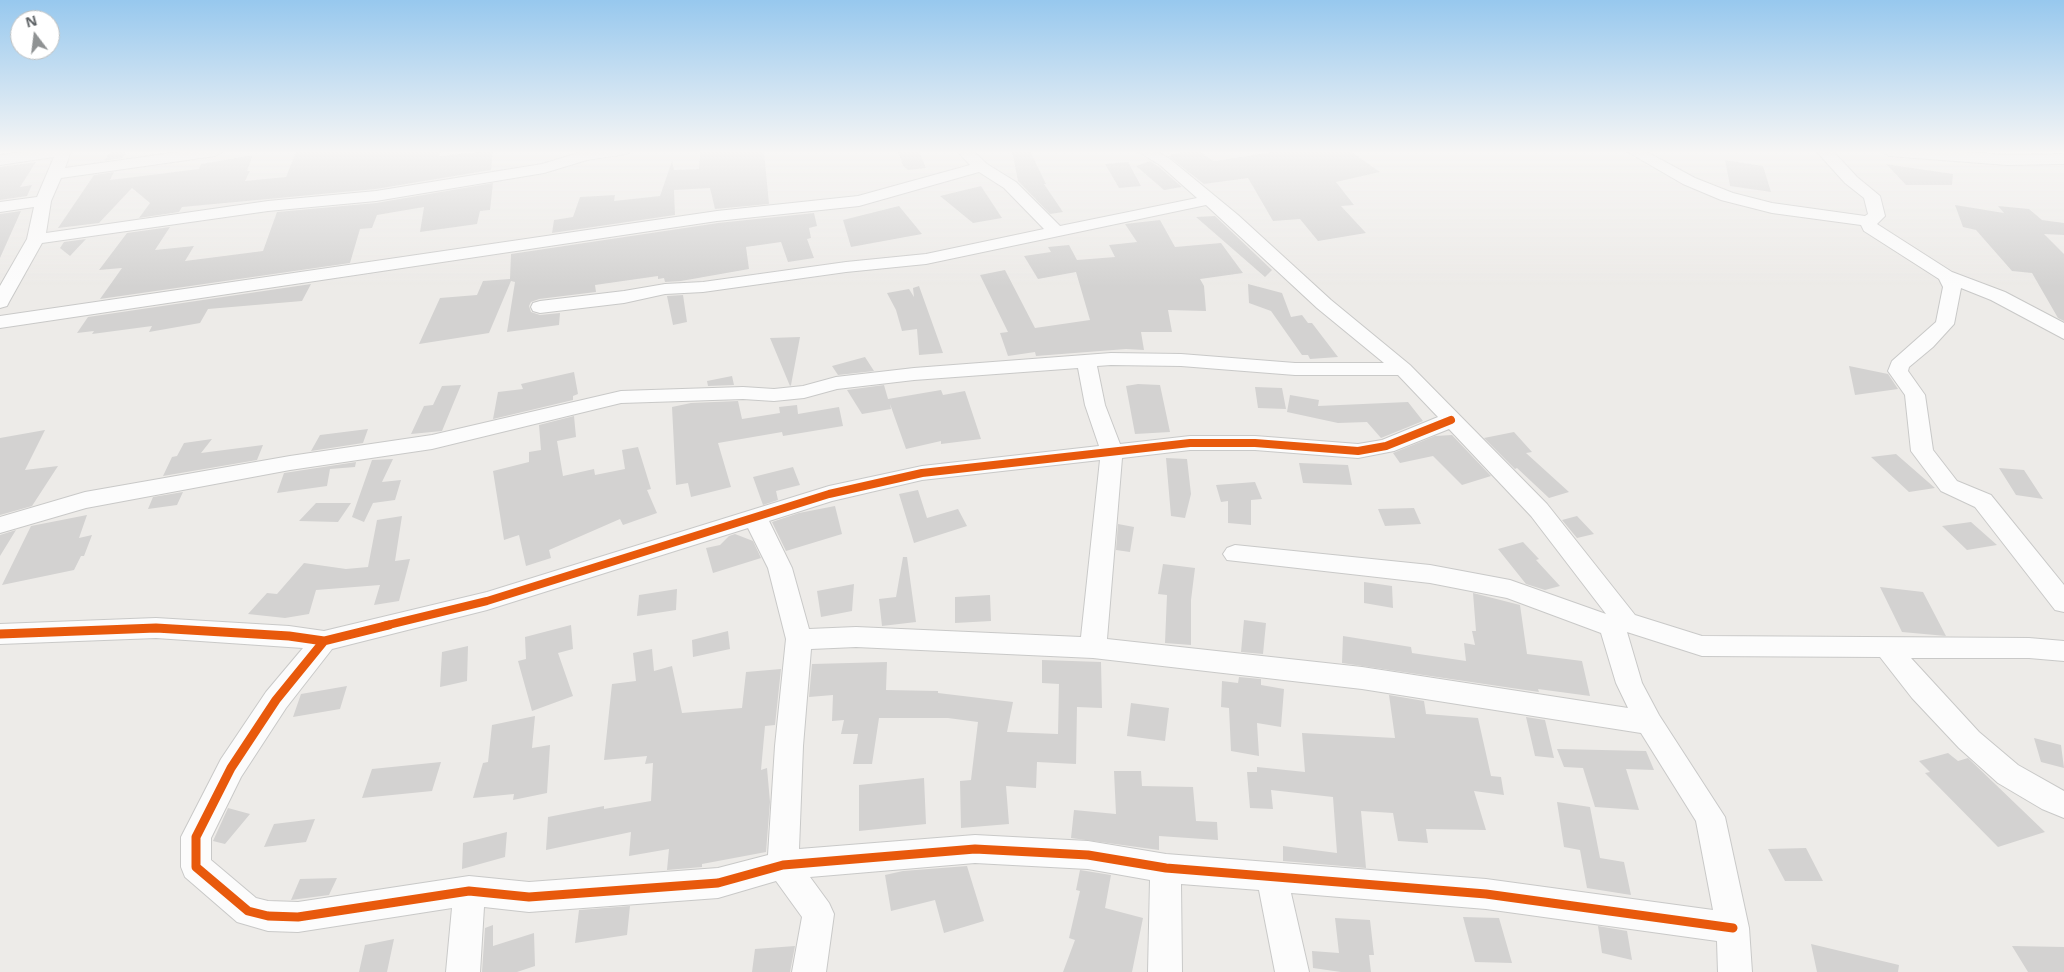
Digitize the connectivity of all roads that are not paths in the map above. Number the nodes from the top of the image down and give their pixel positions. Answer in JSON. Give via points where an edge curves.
{"nodes":[{"id":1,"x":45,"y":196,"type":"edge"},
{"id":2,"x":372,"y":196,"type":"edge"},
{"id":3,"x":876,"y":196,"type":"edge"},
{"id":4,"x":1021,"y":196,"type":"edge"},
{"id":5,"x":1205,"y":196,"type":"edge"},
{"id":6,"x":1726,"y":196,"type":"edge"},
{"id":7,"x":1872,"y":196,"type":"edge"},
{"id":8,"x":1209,"y":200,"type":"junction"},
{"id":9,"x":43,"y":201,"type":"junction"},
{"id":10,"x":0,"y":207,"type":"edge"},
{"id":11,"x":1867,"y":222,"type":"junction"},
{"id":12,"x":1056,"y":232,"type":"junction"},
{"id":13,"x":36,"y":238,"type":"junction"},
{"id":14,"x":1946,"y":276,"type":"junction"},
{"id":15,"x":0,"y":302,"type":"edge"},
{"id":16,"x":540,"y":306,"type":"dead end"},
{"id":17,"x":0,"y":322,"type":"edge"},
{"id":18,"x":2062,"y":328,"type":"edge"},
{"id":19,"x":1086,"y":360,"type":"junction"},
{"id":20,"x":1403,"y":369,"type":"junction"},
{"id":21,"x":1451,"y":420,"type":"junction"},
{"id":22,"x":1112,"y":451,"type":"junction"},
{"id":23,"x":755,"y":517,"type":"junction"},
{"id":24,"x":0,"y":525,"type":"edge"},
{"id":25,"x":1235,"y":554,"type":"dead end"},
{"id":26,"x":2064,"y":603,"type":"edge"},
{"id":27,"x":1620,"y":625,"type":"junction"},
{"id":28,"x":0,"y":634,"type":"edge"},
{"id":29,"x":799,"y":639,"type":"junction"},
{"id":30,"x":324,"y":641,"type":"junction"},
{"id":31,"x":1092,"y":648,"type":"junction"},
{"id":32,"x":1888,"y":648,"type":"junction"},
{"id":33,"x":2064,"y":651,"type":"edge"},
{"id":34,"x":1649,"y":723,"type":"junction"},
{"id":35,"x":2064,"y":805,"type":"edge"},
{"id":36,"x":783,"y":865,"type":"junction"},
{"id":37,"x":1166,"y":868,"type":"junction"},
{"id":38,"x":1272,"y":877,"type":"junction"},
{"id":39,"x":469,"y":891,"type":"junction"},
{"id":40,"x":1733,"y":928,"type":"junction"},
{"id":41,"x":463,"y":972,"type":"edge"},
{"id":42,"x":808,"y":972,"type":"edge"},
{"id":43,"x":1165,"y":972,"type":"edge"},
{"id":44,"x":1292,"y":972,"type":"edge"},
{"id":45,"x":1735,"y":972,"type":"edge"}],
"edges":[{"from":1,"to":9,"type":"street"},
{"from":2,"to":13,"type":"street","via":[[268,206]]},
{"from":3,"to":17,"type":"street","via":[[859,201],[717,216]]},
{"from":4,"to":12,"type":"street"},
{"from":5,"to":8,"type":"street"},
{"from":6,"to":11,"type":"street","via":[[1772,208]]},
{"from":7,"to":11,"type":"street","via":[[1878,216]]},
{"from":8,"to":12,"type":"street"},
{"from":8,"to":20,"type":"street","via":[[1324,304]]},
{"from":9,"to":10,"type":"street"},
{"from":9,"to":13,"type":"street"},
{"from":11,"to":14,"type":"street"},
{"from":12,"to":16,"type":"street","via":[[926,259]]},
{"from":13,"to":15,"type":"street"},
{"from":14,"to":18,"type":"street","via":[[1998,296]]},
{"from":14,"to":26,"type":"street","via":[[1952,287],[1945,324],[1900,365],[1898,371],[1915,395],[1922,451],[1949,486],[1984,501]]},
{"from":19,"to":20,"type":"street","via":[[1181,360],[1295,369]]},
{"from":19,"to":22,"type":"street","via":[[1095,405]]},
{"from":19,"to":24,"type":"street","via":[[914,374],[836,383],[804,392],[774,395],[621,397],[432,442],[290,462],[85,500]]},
{"from":20,"to":21,"type":"street"},
{"from":21,"to":22,"type":"street","via":[[1386,446],[1358,450],[1255,443],[1190,444]]},
{"from":21,"to":27,"type":"street","via":[[1539,510]]},
{"from":22,"to":23,"type":"street","via":[[922,473],[829,494]]},
{"from":22,"to":31,"type":"street"},
{"from":23,"to":29,"type":"street","via":[[780,568]]},
{"from":23,"to":30,"type":"street","via":[[487,601]]},
{"from":25,"to":27,"type":"street","via":[[1413,572],[1501,587]]},
{"from":27,"to":32,"type":"street","via":[[1702,646]]},
{"from":27,"to":34,"type":"street","via":[[1615,641],[1629,683]]},
{"from":28,"to":30,"type":"street","via":[[156,628]]},
{"from":29,"to":31,"type":"street","via":[[856,637]]},
{"from":29,"to":36,"type":"street"},
{"from":30,"to":39,"type":"street","via":[[276,700],[231,768],[196,837],[196,867],[248,911],[268,916],[298,917]]},
{"from":31,"to":34,"type":"street","via":[[1362,678]]},
{"from":32,"to":33,"type":"street"},
{"from":32,"to":35,"type":"street","via":[[1969,740],[2008,774]]},
{"from":34,"to":40,"type":"street","via":[[1710,817]]},
{"from":36,"to":37,"type":"street","via":[[974,849],[1088,855]]},
{"from":36,"to":39,"type":"street","via":[[718,883],[659,888],[529,897]]},
{"from":36,"to":42,"type":"street","via":[[818,914]]},
{"from":37,"to":38,"type":"street"},
{"from":37,"to":43,"type":"street"},
{"from":38,"to":40,"type":"street","via":[[1486,894]]},
{"from":38,"to":44,"type":"street"},
{"from":39,"to":41,"type":"street"},
{"from":40,"to":45,"type":"street"}]}
